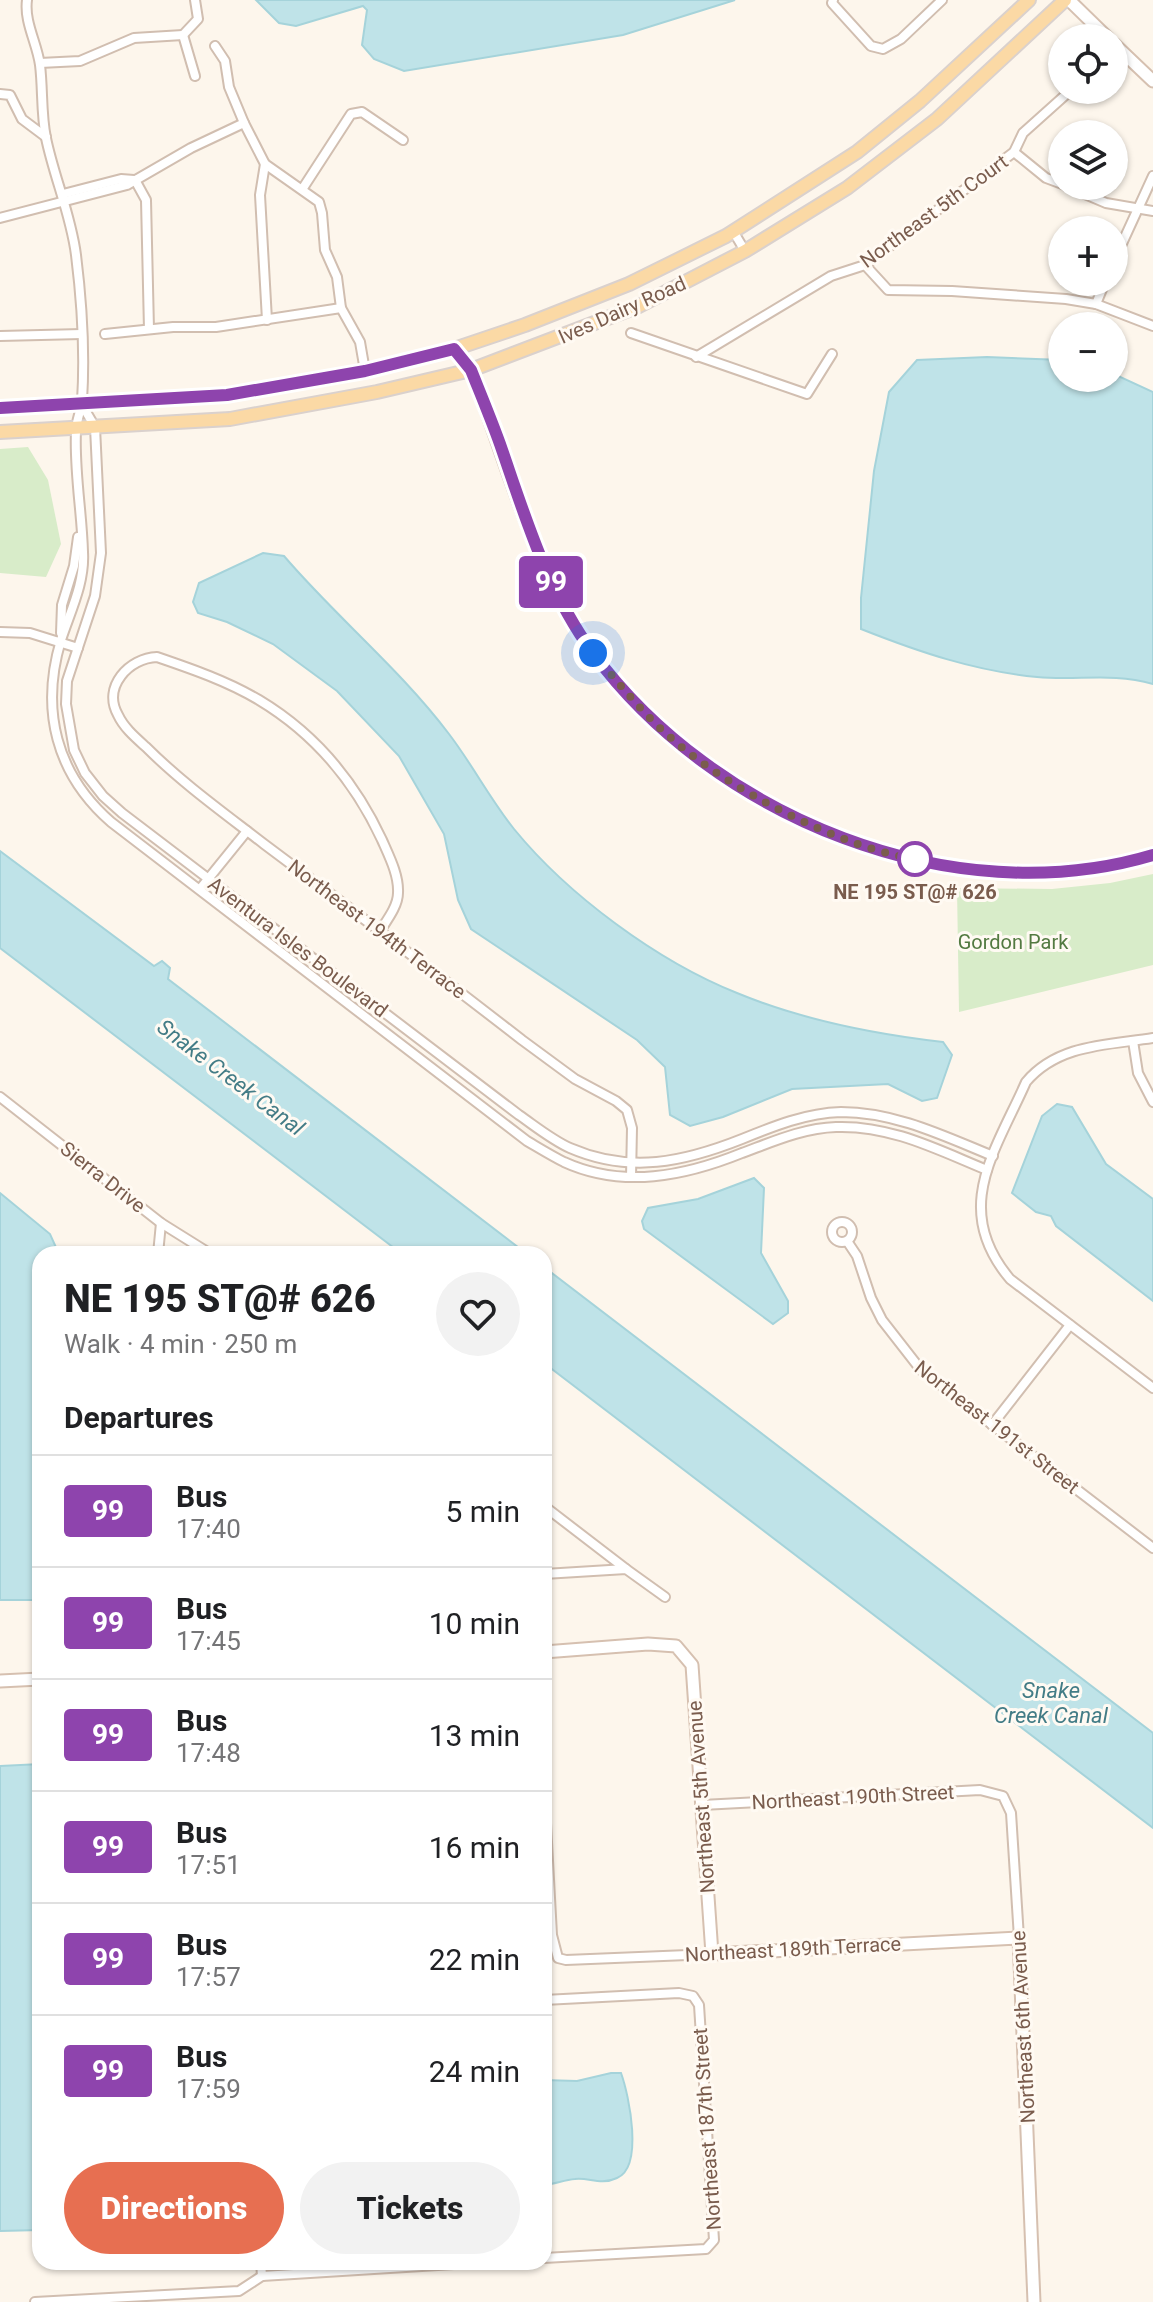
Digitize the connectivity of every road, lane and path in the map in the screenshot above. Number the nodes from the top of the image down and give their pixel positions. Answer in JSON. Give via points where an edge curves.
{"nodes":[{"id":1,"x":27,"y":0,"type":"edge"},
{"id":2,"x":195,"y":0,"type":"edge"},
{"id":3,"x":942,"y":0,"type":"edge"},
{"id":4,"x":1029,"y":0,"type":"edge"},
{"id":5,"x":1067,"y":0,"type":"edge"},
{"id":6,"x":833,"y":2,"type":"edge"},
{"id":7,"x":1093,"y":24,"type":"edge"},
{"id":8,"x":183,"y":35,"type":"junction"},
{"id":9,"x":215,"y":46,"type":"dead end"},
{"id":10,"x":1128,"y":57,"type":"edge"},
{"id":11,"x":40,"y":63,"type":"junction"},
{"id":12,"x":195,"y":76,"type":"dead end"},
{"id":13,"x":1153,"y":81,"type":"edge"},
{"id":14,"x":0,"y":94,"type":"edge"},
{"id":15,"x":1055,"y":104,"type":"edge"},
{"id":16,"x":244,"y":123,"type":"junction"},
{"id":17,"x":46,"y":137,"type":"junction"},
{"id":18,"x":403,"y":140,"type":"dead end"},
{"id":19,"x":1014,"y":152,"type":"junction"},
{"id":20,"x":265,"y":164,"type":"junction"},
{"id":21,"x":1153,"y":176,"type":"edge"},
{"id":22,"x":1048,"y":179,"type":"edge"},
{"id":23,"x":135,"y":180,"type":"junction"},
{"id":24,"x":303,"y":188,"type":"junction"},
{"id":25,"x":64,"y":197,"type":"junction"},
{"id":26,"x":1099,"y":200,"type":"edge"},
{"id":27,"x":1137,"y":207,"type":"junction"},
{"id":28,"x":1153,"y":211,"type":"edge"},
{"id":29,"x":0,"y":218,"type":"edge"},
{"id":30,"x":1128,"y":228,"type":"edge"},
{"id":31,"x":733,"y":231,"type":"junction"},
{"id":32,"x":745,"y":251,"type":"junction"},
{"id":33,"x":865,"y":265,"type":"junction"},
{"id":34,"x":1099,"y":296,"type":"edge"},
{"id":35,"x":1096,"y":304,"type":"junction"},
{"id":36,"x":341,"y":308,"type":"junction"},
{"id":37,"x":267,"y":320,"type":"junction"},
{"id":38,"x":1153,"y":326,"type":"edge"},
{"id":39,"x":149,"y":329,"type":"junction"},
{"id":40,"x":631,"y":333,"type":"dead end"},
{"id":41,"x":82,"y":334,"type":"junction"},
{"id":42,"x":105,"y":334,"type":"dead end"},
{"id":43,"x":0,"y":336,"type":"edge"},
{"id":44,"x":454,"y":349,"type":"junction"},
{"id":45,"x":832,"y":354,"type":"dead end"},
{"id":46,"x":696,"y":357,"type":"junction"},
{"id":47,"x":471,"y":370,"type":"junction"},
{"id":48,"x":365,"y":371,"type":"junction"},
{"id":49,"x":82,"y":404,"type":"junction"},
{"id":50,"x":0,"y":408,"type":"edge"},
{"id":51,"x":95,"y":427,"type":"junction"},
{"id":52,"x":76,"y":429,"type":"junction"},
{"id":53,"x":0,"y":432,"type":"edge"},
{"id":54,"x":0,"y":632,"type":"edge"},
{"id":55,"x":60,"y":643,"type":"junction"},
{"id":56,"x":78,"y":648,"type":"junction"},
{"id":57,"x":247,"y":831,"type":"junction"},
{"id":58,"x":1153,"y":855,"type":"edge"},
{"id":59,"x":208,"y":879,"type":"junction"},
{"id":60,"x":200,"y":889,"type":"junction"},
{"id":61,"x":380,"y":931,"type":"junction"},
{"id":62,"x":1153,"y":1038,"type":"edge"},
{"id":63,"x":1133,"y":1041,"type":"junction"},
{"id":64,"x":0,"y":1097,"type":"edge"},
{"id":65,"x":1153,"y":1102,"type":"edge"},
{"id":66,"x":993,"y":1156,"type":"junction"},
{"id":67,"x":632,"y":1162,"type":"junction"},
{"id":68,"x":987,"y":1170,"type":"junction"},
{"id":69,"x":631,"y":1177,"type":"junction"},
{"id":70,"x":161,"y":1223,"type":"junction"},
{"id":71,"x":847,"y":1241,"type":"dead end"},
{"id":72,"x":159,"y":1246,"type":"edge"},
{"id":73,"x":198,"y":1246,"type":"edge"},
{"id":74,"x":1070,"y":1325,"type":"junction"},
{"id":75,"x":1153,"y":1388,"type":"edge"},
{"id":76,"x":992,"y":1425,"type":"junction"},
{"id":77,"x":552,"y":1512,"type":"edge"},
{"id":78,"x":1153,"y":1548,"type":"edge"},
{"id":79,"x":626,"y":1569,"type":"junction"},
{"id":80,"x":552,"y":1574,"type":"edge"},
{"id":81,"x":665,"y":1597,"type":"dead end"},
{"id":82,"x":552,"y":1651,"type":"edge"},
{"id":83,"x":32,"y":1679,"type":"edge"},
{"id":84,"x":0,"y":1681,"type":"edge"},
{"id":85,"x":1003,"y":1796,"type":"joint"},
{"id":86,"x":702,"y":1805,"type":"junction"},
{"id":87,"x":552,"y":1935,"type":"edge"},
{"id":88,"x":1019,"y":1938,"type":"junction"},
{"id":89,"x":712,"y":1954,"type":"junction"},
{"id":90,"x":552,"y":2000,"type":"edge"},
{"id":91,"x":552,"y":2258,"type":"edge"},
{"id":92,"x":262,"y":2270,"type":"edge"},
{"id":93,"x":358,"y":2270,"type":"edge"},
{"id":94,"x":262,"y":2276,"type":"junction"},
{"id":95,"x":35,"y":2302,"type":"edge"},
{"id":96,"x":1034,"y":2302,"type":"edge"}],
"edges":[{"from":1,"to":11,"type":"street"},
{"from":2,"to":8,"type":"street","via":[[198,19]]},
{"from":3,"to":6,"type":"street","via":[[883,49],[871,46]]},
{"from":4,"to":31,"type":"main road","name":"Ives Dairy Road","via":[[857,152]]},
{"from":5,"to":7,"type":"street"},
{"from":5,"to":32,"type":"main road","name":"Ives Dairy Road","via":[[937,119],[847,188]]},
{"from":8,"to":11,"type":"street","via":[[134,38],[80,61]]},
{"from":8,"to":12,"type":"street"},
{"from":9,"to":16,"type":"street","via":[[225,61]]},
{"from":10,"to":13,"type":"street"},
{"from":11,"to":17,"type":"street"},
{"from":14,"to":17,"type":"street","via":[[10,95],[22,119]]},
{"from":15,"to":19,"type":"street","name":"Northeast 5th Court","via":[[1023,133]]},
{"from":16,"to":20,"type":"street"},
{"from":16,"to":23,"type":"street"},
{"from":17,"to":25,"type":"street"},
{"from":18,"to":24,"type":"street","via":[[362,112],[351,114]]},
{"from":19,"to":22,"type":"street"},
{"from":19,"to":33,"type":"street","name":"Northeast 5th Court"},
{"from":20,"to":24,"type":"street"},
{"from":20,"to":37,"type":"street","via":[[260,195]]},
{"from":21,"to":27,"type":"street"},
{"from":23,"to":25,"type":"street","via":[[121,179]]},
{"from":23,"to":39,"type":"street","via":[[146,200]]},
{"from":24,"to":36,"type":"street","via":[[319,202]]},
{"from":25,"to":29,"type":"street"},
{"from":25,"to":41,"type":"street","via":[[76,254]]},
{"from":26,"to":27,"type":"street"},
{"from":27,"to":28,"type":"street"},
{"from":27,"to":30,"type":"street"},
{"from":31,"to":32,"type":"street"},
{"from":31,"to":44,"type":"main road","name":"Ives Dairy Road","via":[[629,284]]},
{"from":32,"to":47,"type":"main road","name":"Ives Dairy Road","via":[[639,306]]},
{"from":33,"to":35,"type":"street","via":[[888,290]]},
{"from":33,"to":46,"type":"street","name":"Northeast 5th Court","via":[[831,276]]},
{"from":34,"to":35,"type":"street"},
{"from":35,"to":38,"type":"street"},
{"from":36,"to":37,"type":"street"},
{"from":36,"to":48,"type":"street","via":[[360,342]]},
{"from":37,"to":39,"type":"street"},
{"from":39,"to":42,"type":"street"},
{"from":40,"to":46,"type":"street"},
{"from":41,"to":43,"type":"street"},
{"from":41,"to":49,"type":"street"},
{"from":44,"to":47,"type":"street"},
{"from":44,"to":48,"type":"main road","name":"Ives Dairy Road"},
{"from":45,"to":46,"type":"street","via":[[807,394]]},
{"from":47,"to":51,"type":"main road","name":"Ives Dairy Road","via":[[230,419]]},
{"from":47,"to":58,"type":"street","via":[[559,598],[593,653],[673,741],[753,797],[837,836],[907,858],[1030,872],[1089,869]]},
{"from":48,"to":49,"type":"main road","name":"Ives Dairy Road","via":[[227,395]]},
{"from":49,"to":50,"type":"main road","name":"Ives Dairy Road"},
{"from":49,"to":51,"type":"street","name":"Aventura Isles Boulevard"},
{"from":49,"to":52,"type":"street","name":"Aventura Isles Boulevard"},
{"from":51,"to":52,"type":"main road","name":"Ives Dairy Road"},
{"from":51,"to":56,"type":"street","name":"Aventura Isles Boulevard","via":[[100,566]]},
{"from":52,"to":53,"type":"main road","name":"Ives Dairy Road"},
{"from":52,"to":55,"type":"street","name":"Aventura Isles Boulevard","via":[[82,576]]},
{"from":54,"to":55,"type":"street","via":[[30,633]]},
{"from":55,"to":56,"type":"street"},
{"from":55,"to":60,"type":"street","name":"Aventura Isles Boulevard","via":[[53,710],[62,756],[73,778],[96,809]]},
{"from":56,"to":59,"type":"street","name":"Aventura Isles Boulevard","via":[[66,704],[74,750],[85,773],[122,813]]},
{"from":57,"to":59,"type":"street"},
{"from":57,"to":61,"type":"street","name":"Northeast 194th Terrace"},
{"from":57,"to":61,"type":"street","name":"Northeast 194th Terrace","via":[[167,768],[126,727],[113,703],[114,689],[131,665],[157,657],[230,684],[325,751],[371,818],[397,879],[398,895]]},
{"from":59,"to":60,"type":"street"},
{"from":59,"to":67,"type":"street","name":"Aventura Isles Boulevard","via":[[519,1115],[569,1148]]},
{"from":60,"to":69,"type":"street","name":"Aventura Isles Boulevard","via":[[527,1141],[566,1162],[604,1175]]},
{"from":61,"to":67,"type":"street","name":"Northeast 194th Terrace","via":[[560,1069],[627,1110]]},
{"from":62,"to":63,"type":"street"},
{"from":63,"to":65,"type":"street","via":[[1138,1073]]},
{"from":63,"to":66,"type":"street","via":[[1070,1051],[1034,1072]]},
{"from":64,"to":70,"type":"street","name":"Sierra Drive"},
{"from":66,"to":67,"type":"street","name":"Aventura Isles Boulevard","via":[[896,1118],[840,1112],[788,1121],[685,1159]]},
{"from":66,"to":68,"type":"street"},
{"from":67,"to":69,"type":"street","name":"Northeast 194th Terrace"},
{"from":68,"to":69,"type":"street","name":"Aventura Isles Boulevard","via":[[900,1135],[834,1127],[807,1130],[685,1173]]},
{"from":68,"to":74,"type":"street","via":[[981,1226],[999,1265]]},
{"from":70,"to":72,"type":"street"},
{"from":70,"to":73,"type":"street","name":"Sierra Drive"},
{"from":71,"to":76,"type":"street","name":"Northeast 191st Street","via":[[871,1298],[905,1353]]},
{"from":74,"to":75,"type":"street"},
{"from":74,"to":76,"type":"street"},
{"from":76,"to":78,"type":"street","name":"Northeast 191st Street"},
{"from":77,"to":79,"type":"street"},
{"from":79,"to":80,"type":"street"},
{"from":79,"to":81,"type":"street"},
{"from":82,"to":86,"type":"street","name":"Northeast 5th Avenue","via":[[676,1646],[692,1665]]},
{"from":83,"to":84,"type":"street"},
{"from":85,"to":86,"type":"street","name":"Northeast 190th Street","via":[[980,1790]]},
{"from":85,"to":88,"type":"street","name":"Northeast 6th Avenue","via":[[1011,1813]]},
{"from":86,"to":89,"type":"street","name":"Northeast 5th Avenue"},
{"from":87,"to":89,"type":"street","name":"Northeast 189th Terrace","via":[[558,1958],[566,1960]]},
{"from":88,"to":89,"type":"street","name":"Northeast 189th Terrace"},
{"from":88,"to":96,"type":"street","name":"Northeast 6th Avenue"},
{"from":90,"to":91,"type":"street","name":"Northeast 187th Street","via":[[693,1996],[699,2005],[714,2240],[706,2249]]},
{"from":92,"to":94,"type":"street"},
{"from":93,"to":94,"type":"street"},
{"from":94,"to":95,"type":"street","via":[[239,2291]]}]}
